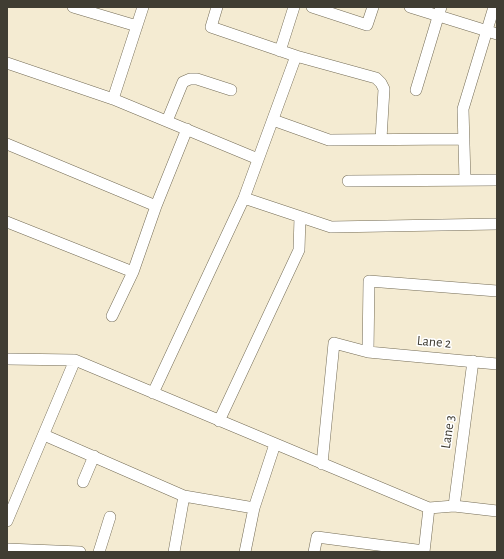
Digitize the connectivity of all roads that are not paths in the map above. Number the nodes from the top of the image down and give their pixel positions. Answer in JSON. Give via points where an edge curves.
{"nodes":[{"id":1,"x":73,"y":7,"type":"edge"},
{"id":2,"x":143,"y":7,"type":"edge"},
{"id":3,"x":217,"y":7,"type":"edge"},
{"id":4,"x":294,"y":7,"type":"edge"},
{"id":5,"x":312,"y":7,"type":"edge"},
{"id":6,"x":373,"y":7,"type":"edge"},
{"id":7,"x":410,"y":7,"type":"edge"},
{"id":8,"x":494,"y":7,"type":"edge"},
{"id":9,"x":85,"y":9,"type":"edge"},
{"id":10,"x":439,"y":11,"type":"edge"},
{"id":11,"x":137,"y":26,"type":"junction"},
{"id":12,"x":492,"y":33,"type":"edge"},
{"id":13,"x":280,"y":51,"type":"junction"},
{"id":14,"x":296,"y":56,"type":"junction"},
{"id":15,"x":7,"y":63,"type":"edge"},
{"id":16,"x":231,"y":90,"type":"dead end"},
{"id":17,"x":416,"y":90,"type":"dead end"},
{"id":18,"x":113,"y":99,"type":"junction"},
{"id":19,"x":273,"y":120,"type":"junction"},
{"id":20,"x":167,"y":121,"type":"junction"},
{"id":21,"x":187,"y":129,"type":"junction"},
{"id":22,"x":381,"y":139,"type":"junction"},
{"id":23,"x":464,"y":139,"type":"junction"},
{"id":24,"x":7,"y":144,"type":"edge"},
{"id":25,"x":258,"y":159,"type":"junction"},
{"id":26,"x":465,"y":180,"type":"junction"},
{"id":27,"x":497,"y":180,"type":"edge"},
{"id":28,"x":348,"y":181,"type":"dead end"},
{"id":29,"x":244,"y":198,"type":"junction"},
{"id":30,"x":156,"y":206,"type":"junction"},
{"id":31,"x":300,"y":217,"type":"junction"},
{"id":32,"x":7,"y":222,"type":"edge"},
{"id":33,"x":497,"y":224,"type":"edge"},
{"id":34,"x":133,"y":272,"type":"junction"},
{"id":35,"x":497,"y":291,"type":"edge"},
{"id":36,"x":112,"y":316,"type":"dead end"},
{"id":37,"x":368,"y":352,"type":"junction"},
{"id":38,"x":7,"y":358,"type":"edge"},
{"id":39,"x":75,"y":360,"type":"junction"},
{"id":40,"x":473,"y":361,"type":"junction"},
{"id":41,"x":497,"y":364,"type":"edge"},
{"id":42,"x":153,"y":393,"type":"junction"},
{"id":43,"x":219,"y":420,"type":"junction"},
{"id":44,"x":44,"y":434,"type":"junction"},
{"id":45,"x":275,"y":444,"type":"junction"},
{"id":46,"x":94,"y":456,"type":"junction"},
{"id":47,"x":322,"y":464,"type":"junction"},
{"id":48,"x":83,"y":482,"type":"dead end"},
{"id":49,"x":184,"y":496,"type":"junction"},
{"id":50,"x":454,"y":506,"type":"junction"},
{"id":51,"x":254,"y":508,"type":"junction"},
{"id":52,"x":430,"y":508,"type":"junction"},
{"id":53,"x":497,"y":511,"type":"edge"},
{"id":54,"x":110,"y":517,"type":"dead end"},
{"id":55,"x":7,"y":521,"type":"edge"},
{"id":56,"x":7,"y":549,"type":"edge"},
{"id":57,"x":80,"y":552,"type":"edge"},
{"id":58,"x":99,"y":552,"type":"edge"},
{"id":59,"x":174,"y":552,"type":"edge"},
{"id":60,"x":245,"y":552,"type":"edge"},
{"id":61,"x":314,"y":552,"type":"edge"},
{"id":62,"x":424,"y":552,"type":"edge"}],
"edges":[{"from":1,"to":9,"type":"street"},
{"from":2,"to":11,"type":"street"},
{"from":3,"to":13,"type":"street","via":[[211,27]]},
{"from":4,"to":13,"type":"street"},
{"from":5,"to":6,"type":"street","via":[[367,26]]},
{"from":7,"to":10,"type":"street"},
{"from":8,"to":12,"type":"street"},
{"from":9,"to":11,"type":"street"},
{"from":10,"to":12,"type":"street"},
{"from":10,"to":17,"type":"street"},
{"from":11,"to":18,"type":"street"},
{"from":12,"to":23,"type":"street","via":[[463,109]]},
{"from":13,"to":14,"type":"street"},
{"from":14,"to":19,"type":"street"},
{"from":14,"to":22,"type":"street","via":[[376,78],[384,89]]},
{"from":15,"to":18,"type":"street"},
{"from":16,"to":20,"type":"street","via":[[197,79],[183,82]]},
{"from":18,"to":20,"type":"street"},
{"from":19,"to":22,"type":"street","via":[[329,140]]},
{"from":19,"to":25,"type":"street"},
{"from":20,"to":21,"type":"street"},
{"from":21,"to":25,"type":"street"},
{"from":21,"to":30,"type":"street"},
{"from":22,"to":23,"type":"street"},
{"from":23,"to":26,"type":"street"},
{"from":24,"to":30,"type":"street"},
{"from":25,"to":29,"type":"street"},
{"from":26,"to":27,"type":"street"},
{"from":26,"to":28,"type":"street"},
{"from":29,"to":31,"type":"street"},
{"from":29,"to":42,"type":"street"},
{"from":30,"to":34,"type":"street"},
{"from":31,"to":33,"type":"street","via":[[330,227]]},
{"from":31,"to":43,"type":"street","via":[[299,250]]},
{"from":32,"to":34,"type":"street"},
{"from":34,"to":36,"type":"street"},
{"from":35,"to":37,"type":"street","via":[[369,281]]},
{"from":37,"to":40,"type":"street","name":"Lane 2"},
{"from":37,"to":47,"type":"street","name":"Lane 2","via":[[334,343]]},
{"from":38,"to":39,"type":"street"},
{"from":39,"to":42,"type":"street"},
{"from":39,"to":44,"type":"street"},
{"from":40,"to":41,"type":"street","name":"Lane 2"},
{"from":40,"to":50,"type":"street","name":"Lane 3"},
{"from":42,"to":43,"type":"street"},
{"from":43,"to":45,"type":"street"},
{"from":44,"to":46,"type":"street"},
{"from":44,"to":55,"type":"street"},
{"from":45,"to":47,"type":"street"},
{"from":45,"to":51,"type":"street"},
{"from":46,"to":48,"type":"street"},
{"from":46,"to":49,"type":"street"},
{"from":47,"to":52,"type":"street"},
{"from":49,"to":51,"type":"street"},
{"from":49,"to":59,"type":"street"},
{"from":50,"to":52,"type":"street"},
{"from":50,"to":53,"type":"street"},
{"from":51,"to":60,"type":"street"},
{"from":52,"to":62,"type":"street"},
{"from":54,"to":58,"type":"street"},
{"from":56,"to":57,"type":"street"},
{"from":61,"to":62,"type":"street","via":[[317,537]]}]}
